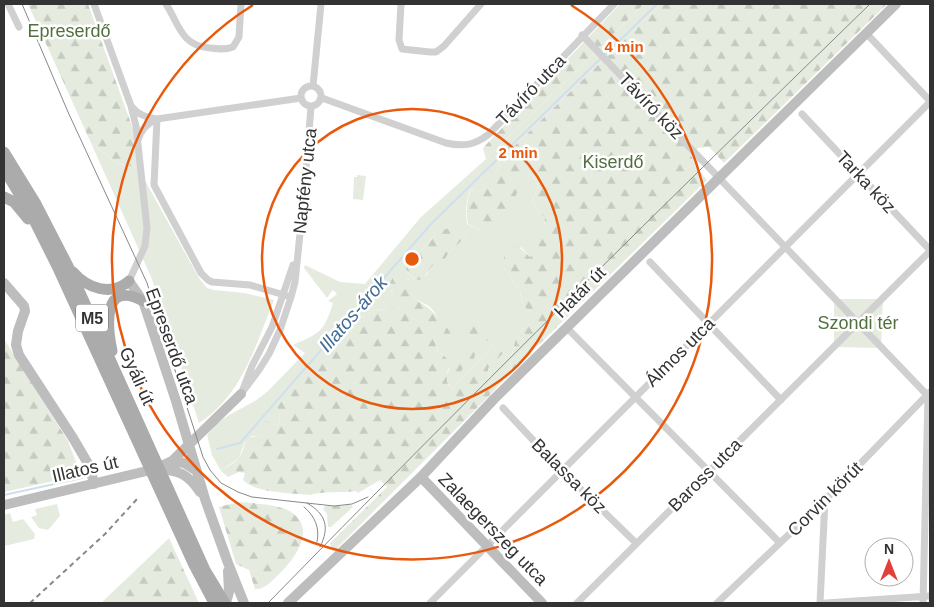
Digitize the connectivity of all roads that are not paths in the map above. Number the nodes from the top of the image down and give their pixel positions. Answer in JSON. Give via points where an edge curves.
{"nodes":[{"id":1,"x":8,"y":4,"type":"edge"},
{"id":2,"x":94,"y":4,"type":"edge"},
{"id":3,"x":166,"y":4,"type":"edge"},
{"id":4,"x":242,"y":4,"type":"edge"},
{"id":5,"x":321,"y":4,"type":"edge"},
{"id":6,"x":401,"y":4,"type":"edge"},
{"id":7,"x":481,"y":4,"type":"edge"},
{"id":8,"x":614,"y":4,"type":"edge"},
{"id":9,"x":896,"y":4,"type":"edge"},
{"id":10,"x":18,"y":27,"type":"dead end"},
{"id":11,"x":866,"y":33,"type":"junction"},
{"id":12,"x":582,"y":35,"type":"junction"},
{"id":13,"x":313,"y":86,"type":"junction"},
{"id":14,"x":301,"y":98,"type":"junction"},
{"id":15,"x":322,"y":98,"type":"junction"},
{"id":16,"x":930,"y":102,"type":"edge"},
{"id":17,"x":131,"y":106,"type":"junction"},
{"id":18,"x":311,"y":107,"type":"junction"},
{"id":19,"x":802,"y":114,"type":"dead end"},
{"id":20,"x":157,"y":119,"type":"junction"},
{"id":21,"x":137,"y":144,"type":"junction"},
{"id":22,"x":4,"y":152,"type":"edge"},
{"id":23,"x":4,"y":169,"type":"edge"},
{"id":24,"x":858,"y":174,"type":"junction"},
{"id":25,"x":719,"y":177,"type":"junction"},
{"id":26,"x":4,"y":197,"type":"edge"},
{"id":27,"x":40,"y":231,"type":"junction"},
{"id":28,"x":785,"y":247,"type":"junction"},
{"id":29,"x":930,"y":250,"type":"edge"},
{"id":30,"x":297,"y":254,"type":"junction"},
{"id":31,"x":650,"y":262,"type":"dead end"},
{"id":32,"x":68,"y":266,"type":"junction"},
{"id":33,"x":129,"y":280,"type":"junction"},
{"id":34,"x":4,"y":283,"type":"edge"},
{"id":35,"x":283,"y":294,"type":"junction"},
{"id":36,"x":291,"y":297,"type":"junction"},
{"id":37,"x":143,"y":301,"type":"junction"},
{"id":38,"x":709,"y":324,"type":"junction"},
{"id":39,"x":858,"y":324,"type":"junction"},
{"id":40,"x":567,"y":328,"type":"junction"},
{"id":41,"x":116,"y":370,"type":"junction"},
{"id":42,"x":241,"y":394,"type":"junction"},
{"id":43,"x":929,"y":395,"type":"edge"},
{"id":44,"x":636,"y":397,"type":"junction"},
{"id":45,"x":781,"y":400,"type":"junction"},
{"id":46,"x":503,"y":408,"type":"dead end"},
{"id":47,"x":189,"y":444,"type":"junction"},
{"id":48,"x":147,"y":451,"type":"junction"},
{"id":49,"x":172,"y":461,"type":"junction"},
{"id":50,"x":155,"y":469,"type":"junction"},
{"id":51,"x":197,"y":471,"type":"junction"},
{"id":52,"x":562,"y":471,"type":"junction"},
{"id":53,"x":709,"y":472,"type":"junction"},
{"id":54,"x":421,"y":477,"type":"junction"},
{"id":55,"x":94,"y":484,"type":"junction"},
{"id":56,"x":205,"y":499,"type":"junction"},
{"id":57,"x":825,"y":500,"type":"junction"},
{"id":58,"x":4,"y":505,"type":"edge"},
{"id":59,"x":636,"y":543,"type":"junction"},
{"id":60,"x":780,"y":543,"type":"junction"},
{"id":61,"x":487,"y":546,"type":"junction"},
{"id":62,"x":228,"y":563,"type":"junction"},
{"id":63,"x":213,"y":597,"type":"edge"},
{"id":64,"x":925,"y":599,"type":"edge"},
{"id":65,"x":225,"y":603,"type":"edge"},
{"id":66,"x":244,"y":603,"type":"edge"},
{"id":67,"x":288,"y":603,"type":"edge"},
{"id":68,"x":430,"y":603,"type":"edge"},
{"id":69,"x":542,"y":603,"type":"edge"},
{"id":70,"x":577,"y":603,"type":"edge"},
{"id":71,"x":717,"y":603,"type":"edge"},
{"id":72,"x":820,"y":603,"type":"edge"},
{"id":73,"x":826,"y":603,"type":"edge"}],
"edges":[{"from":1,"to":10,"type":"street"},
{"from":2,"to":17,"type":"street","name":"Epreserdő utca"},
{"from":3,"to":4,"type":"street","via":[[183,35],[195,46],[226,49],[233,47],[239,37]]},
{"from":5,"to":13,"type":"street"},
{"from":6,"to":7,"type":"street","via":[[399,40],[402,49],[436,52]]},
{"from":8,"to":12,"type":"street","name":"Távíró utca"},
{"from":9,"to":11,"type":"street","name":"Határ út"},
{"from":11,"to":16,"type":"street"},
{"from":11,"to":25,"type":"street","name":"Határ út"},
{"from":12,"to":15,"type":"street","name":"Távíró utca","via":[[489,134],[474,144],[446,143]]},
{"from":12,"to":25,"type":"street","name":"Távíró köz"},
{"from":13,"to":14,"type":"street","via":[[303,90]]},
{"from":13,"to":15,"type":"street","via":[[320,90]]},
{"from":14,"to":18,"type":"street","name":"Napfény utca"},
{"from":14,"to":20,"type":"street"},
{"from":15,"to":18,"type":"street","name":"Napfény utca"},
{"from":16,"to":24,"type":"street","name":"Álmos utca"},
{"from":17,"to":20,"type":"street","via":[[136,112]]},
{"from":17,"to":21,"type":"street","name":"Epreserdő utca"},
{"from":18,"to":30,"type":"street","name":"Napfény utca"},
{"from":19,"to":24,"type":"street","name":"Tarka köz"},
{"from":20,"to":21,"type":"street","via":[[145,127]]},
{"from":20,"to":35,"type":"street","via":[[154,185],[201,274],[208,280],[250,285]]},
{"from":21,"to":33,"type":"street","name":"Epreserdő utca","via":[[147,235]]},
{"from":22,"to":32,"type":"main road","name":"Gyáli út","number":"M5"},
{"from":23,"to":27,"type":"main road","name":"Gyáli út","number":"M5"},
{"from":24,"to":28,"type":"street","name":"Álmos utca"},
{"from":24,"to":29,"type":"street","name":"Tarka köz"},
{"from":25,"to":28,"type":"street","name":"Távíró köz"},
{"from":25,"to":40,"type":"street","name":"Határ út"},
{"from":26,"to":27,"type":"main road","via":[[14,202],[32,226]]},
{"from":27,"to":48,"type":"main road","name":"Gyáli út","number":"M5"},
{"from":28,"to":38,"type":"street","name":"Álmos utca"},
{"from":28,"to":39,"type":"street","name":"Távíró köz"},
{"from":29,"to":39,"type":"street"},
{"from":30,"to":35,"type":"street","name":"Napfény utca"},
{"from":30,"to":36,"type":"street","name":"Napfény utca"},
{"from":31,"to":38,"type":"street"},
{"from":32,"to":33,"type":"main road","via":[[84,282],[99,289],[122,286]]},
{"from":32,"to":41,"type":"main road","name":"Gyáli út","number":"M5"},
{"from":33,"to":37,"type":"street","name":"Epreserdő utca"},
{"from":34,"to":55,"type":"street","via":[[24,306],[16,345],[19,355],[90,467]]},
{"from":35,"to":36,"type":"street"},
{"from":35,"to":42,"type":"street","name":"Napfény utca"},
{"from":36,"to":42,"type":"street","name":"Napfény utca","via":[[269,354]]},
{"from":37,"to":41,"type":"main road","via":[[122,296],[111,305],[108,324]]},
{"from":37,"to":47,"type":"street","name":"Epreserdő utca"},
{"from":38,"to":44,"type":"street","name":"Álmos utca"},
{"from":38,"to":45,"type":"street"},
{"from":39,"to":43,"type":"street"},
{"from":39,"to":45,"type":"street","name":"Baross utca"},
{"from":40,"to":44,"type":"street"},
{"from":40,"to":54,"type":"street","name":"Határ út"},
{"from":41,"to":48,"type":"main road","name":"Gyáli út","number":"M5"},
{"from":42,"to":47,"type":"street","name":"Illatos út"},
{"from":43,"to":57,"type":"street","name":"Corvin körút"},
{"from":43,"to":64,"type":"street"},
{"from":44,"to":52,"type":"street","name":"Álmos utca"},
{"from":44,"to":53,"type":"street"},
{"from":45,"to":53,"type":"street","name":"Baross utca"},
{"from":46,"to":52,"type":"street","name":"Balassa köz"},
{"from":47,"to":49,"type":"street","name":"Illatos út"},
{"from":47,"to":51,"type":"street"},
{"from":48,"to":63,"type":"main road","name":"Gyáli út","number":"M5","via":[[205,570]]},
{"from":49,"to":50,"type":"street","name":"Illatos út"},
{"from":49,"to":51,"type":"street","via":[[184,463]]},
{"from":50,"to":55,"type":"street","name":"Illatos út"},
{"from":50,"to":56,"type":"street","via":[[186,476]]},
{"from":51,"to":56,"type":"street"},
{"from":52,"to":59,"type":"street","name":"Balassa köz"},
{"from":52,"to":61,"type":"street","name":"Álmos utca"},
{"from":53,"to":59,"type":"street","name":"Baross utca"},
{"from":53,"to":60,"type":"street"},
{"from":54,"to":61,"type":"street","name":"Zalaegerszeg utca"},
{"from":54,"to":67,"type":"street","name":"Határ út"},
{"from":55,"to":58,"type":"street","name":"Illatos út"},
{"from":56,"to":62,"type":"street"},
{"from":57,"to":60,"type":"street","name":"Corvin körút"},
{"from":57,"to":72,"type":"street"},
{"from":59,"to":70,"type":"street","name":"Baross utca"},
{"from":60,"to":71,"type":"street","name":"Corvin körút"},
{"from":61,"to":68,"type":"street","name":"Álmos utca"},
{"from":61,"to":69,"type":"street","name":"Zalaegerszeg utca"},
{"from":62,"to":65,"type":"street","via":[[229,592]]},
{"from":62,"to":66,"type":"street"},
{"from":63,"to":65,"type":"main road","number":"M5"},
{"from":64,"to":73,"type":"street"}]}
